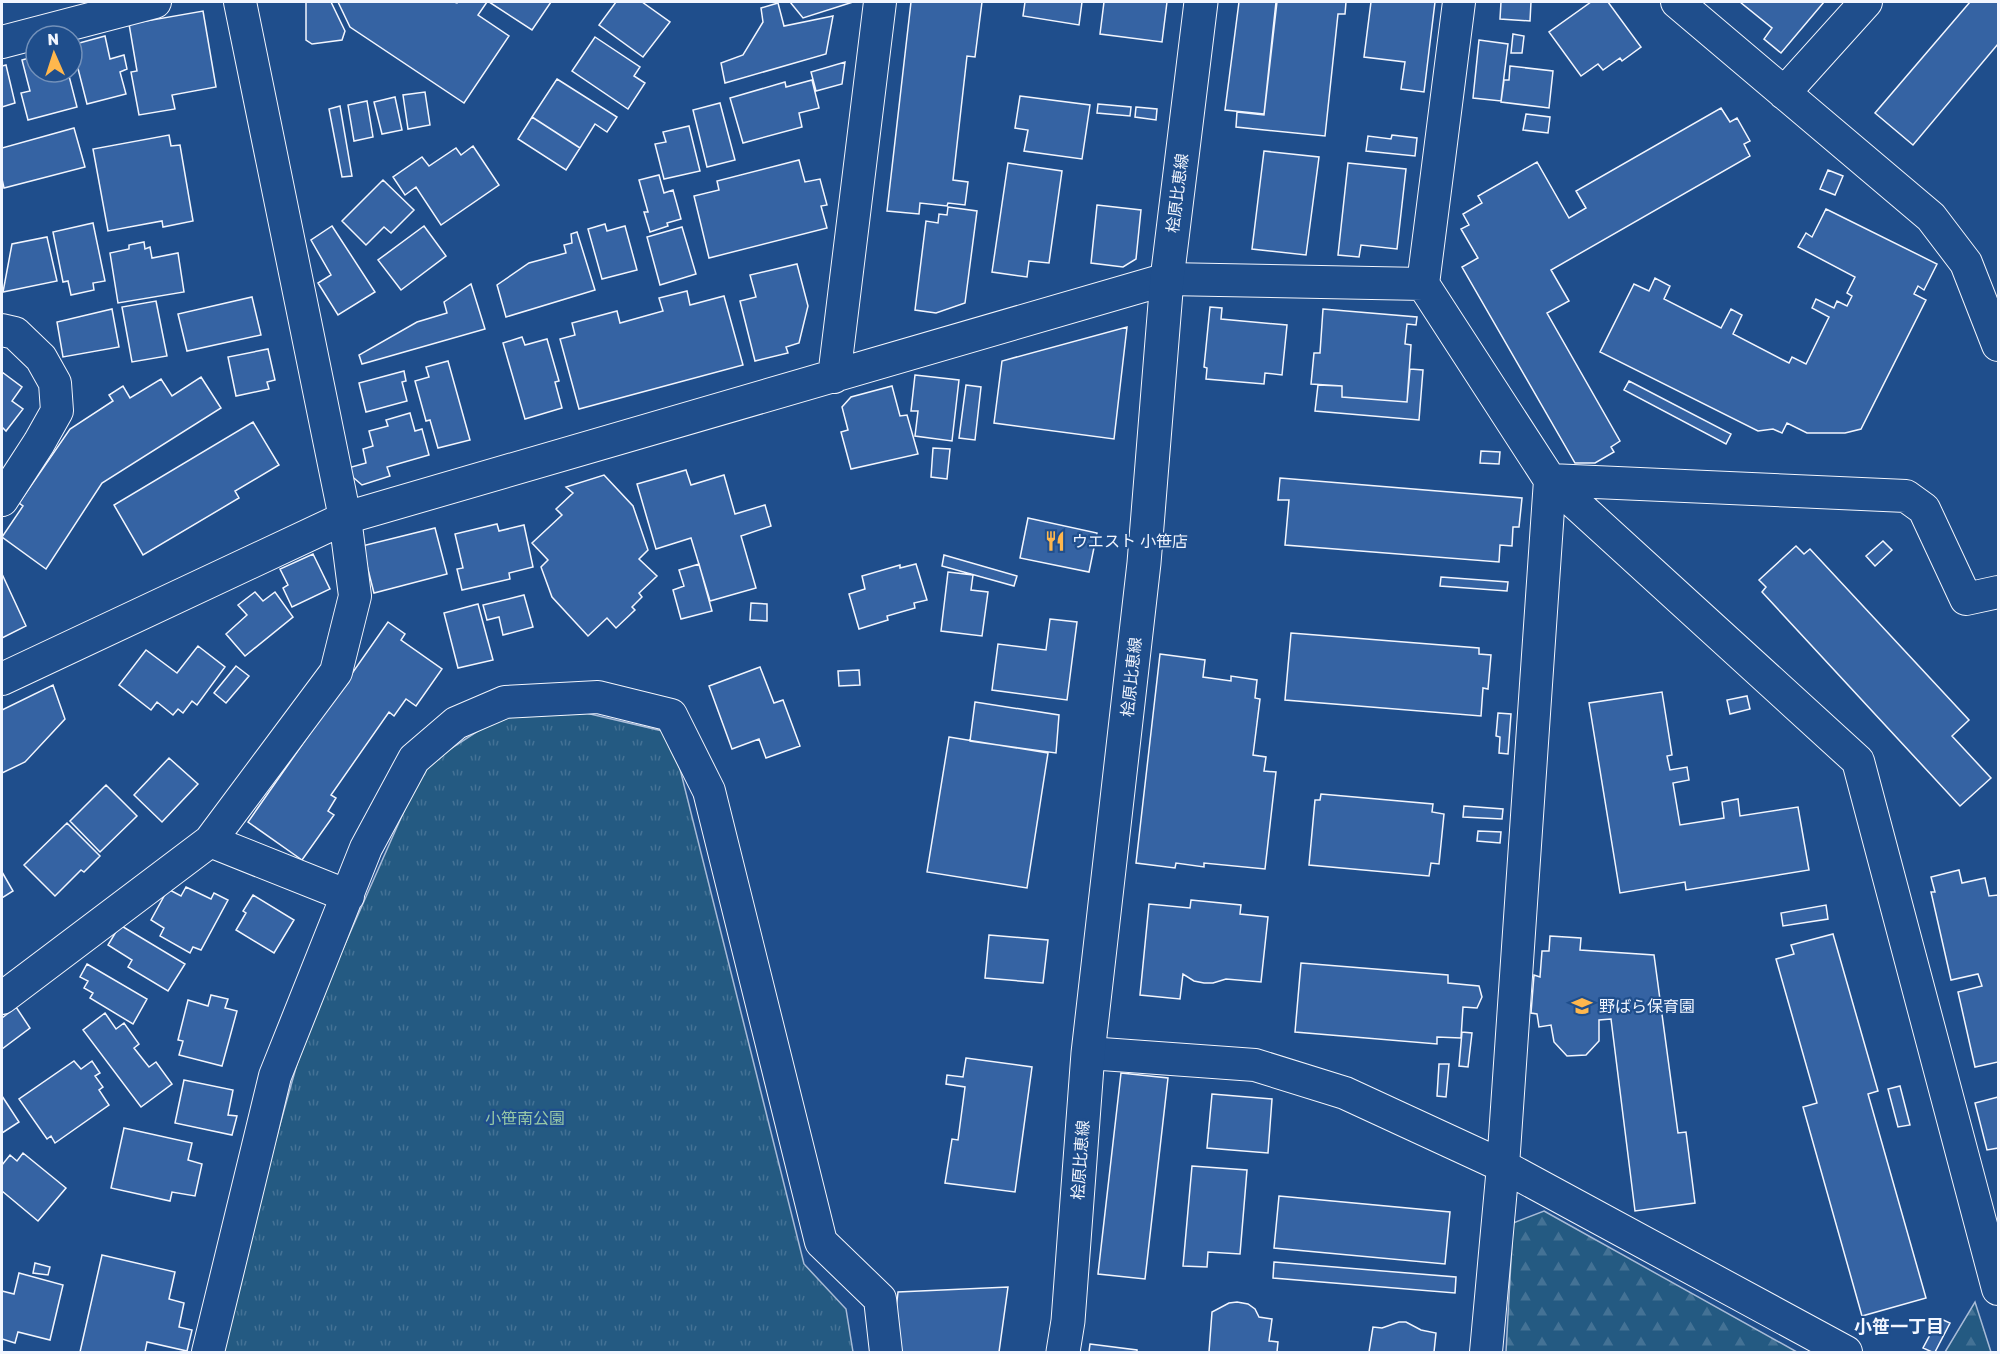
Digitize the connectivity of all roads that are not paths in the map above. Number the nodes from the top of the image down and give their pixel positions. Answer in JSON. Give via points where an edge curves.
{"nodes":[{"id":1,"x":155,"y":2,"type":"edge"},
{"id":2,"x":240,"y":2,"type":"edge"},
{"id":3,"x":880,"y":2,"type":"edge"},
{"id":4,"x":1201,"y":2,"type":"edge"},
{"id":5,"x":1459,"y":2,"type":"edge"},
{"id":6,"x":1677,"y":2,"type":"edge"},
{"id":7,"x":1866,"y":2,"type":"edge"},
{"id":8,"x":2,"y":42,"type":"edge"},
{"id":9,"x":1784,"y":93,"type":"junction"},
{"id":10,"x":1167,"y":279,"type":"junction"},
{"id":11,"x":1423,"y":284,"type":"junction"},
{"id":12,"x":2,"y":330,"type":"edge"},
{"id":13,"x":1998,"y":345,"type":"edge"},
{"id":14,"x":834,"y":376,"type":"junction"},
{"id":15,"x":1550,"y":480,"type":"junction"},
{"id":16,"x":2,"y":500,"type":"edge"},
{"id":17,"x":345,"y":518,"type":"junction"},
{"id":18,"x":1998,"y":592,"type":"edge"},
{"id":19,"x":2,"y":679,"type":"edge"},
{"id":20,"x":210,"y":841,"type":"junction"},
{"id":21,"x":348,"y":896,"type":"junction"},
{"id":22,"x":2,"y":998,"type":"edge"},
{"id":23,"x":1088,"y":1053,"type":"junction"},
{"id":24,"x":1503,"y":1166,"type":"junction"},
{"id":25,"x":1987,"y":1198,"type":"edge"},
{"id":26,"x":1998,"y":1289,"type":"edge"},
{"id":27,"x":208,"y":1353,"type":"edge"},
{"id":28,"x":886,"y":1353,"type":"edge"},
{"id":29,"x":1063,"y":1353,"type":"edge"},
{"id":30,"x":1486,"y":1353,"type":"edge"},
{"id":31,"x":1846,"y":1353,"type":"edge"}],
"edges":[{"from":1,"to":8,"type":"street"},
{"from":2,"to":17,"type":"street"},
{"from":3,"to":14,"type":"street"},
{"from":4,"to":10,"type":"main road","name":"桧原比恵線"},
{"from":5,"to":11,"type":"street"},
{"from":6,"to":9,"type":"street"},
{"from":7,"to":9,"type":"street"},
{"from":9,"to":13,"type":"street","via":[[1931,217],[1966,263]]},
{"from":10,"to":11,"type":"street"},
{"from":10,"to":14,"type":"street"},
{"from":10,"to":23,"type":"main road","name":"桧原比恵線","via":[[1144,563]]},
{"from":11,"to":15,"type":"street"},
{"from":12,"to":16,"type":"street","via":[[15,333],[41,358],[56,383],[57,411]]},
{"from":14,"to":17,"type":"street"},
{"from":15,"to":18,"type":"street","via":[[1906,496],[1924,509],[1966,599]]},
{"from":15,"to":24,"type":"street"},
{"from":15,"to":25,"type":"street","via":[[1858,761]]},
{"from":17,"to":19,"type":"street"},
{"from":17,"to":20,"type":"street","via":[[355,596],[336,672]]},
{"from":20,"to":21,"type":"street"},
{"from":20,"to":22,"type":"street"},
{"from":21,"to":27,"type":"street","via":[[275,1076]]},
{"from":21,"to":28,"type":"street","via":[[366,848],[414,759],[456,723],[505,702],[598,697],[671,715],[709,791],[821,1242],[880,1299]]},
{"from":23,"to":24,"type":"street","via":[[1255,1065],[1345,1093]]},
{"from":23,"to":29,"type":"main road","name":"桧原比恵線"},
{"from":24,"to":30,"type":"street"},
{"from":24,"to":31,"type":"street"},
{"from":25,"to":26,"type":"street"}]}
